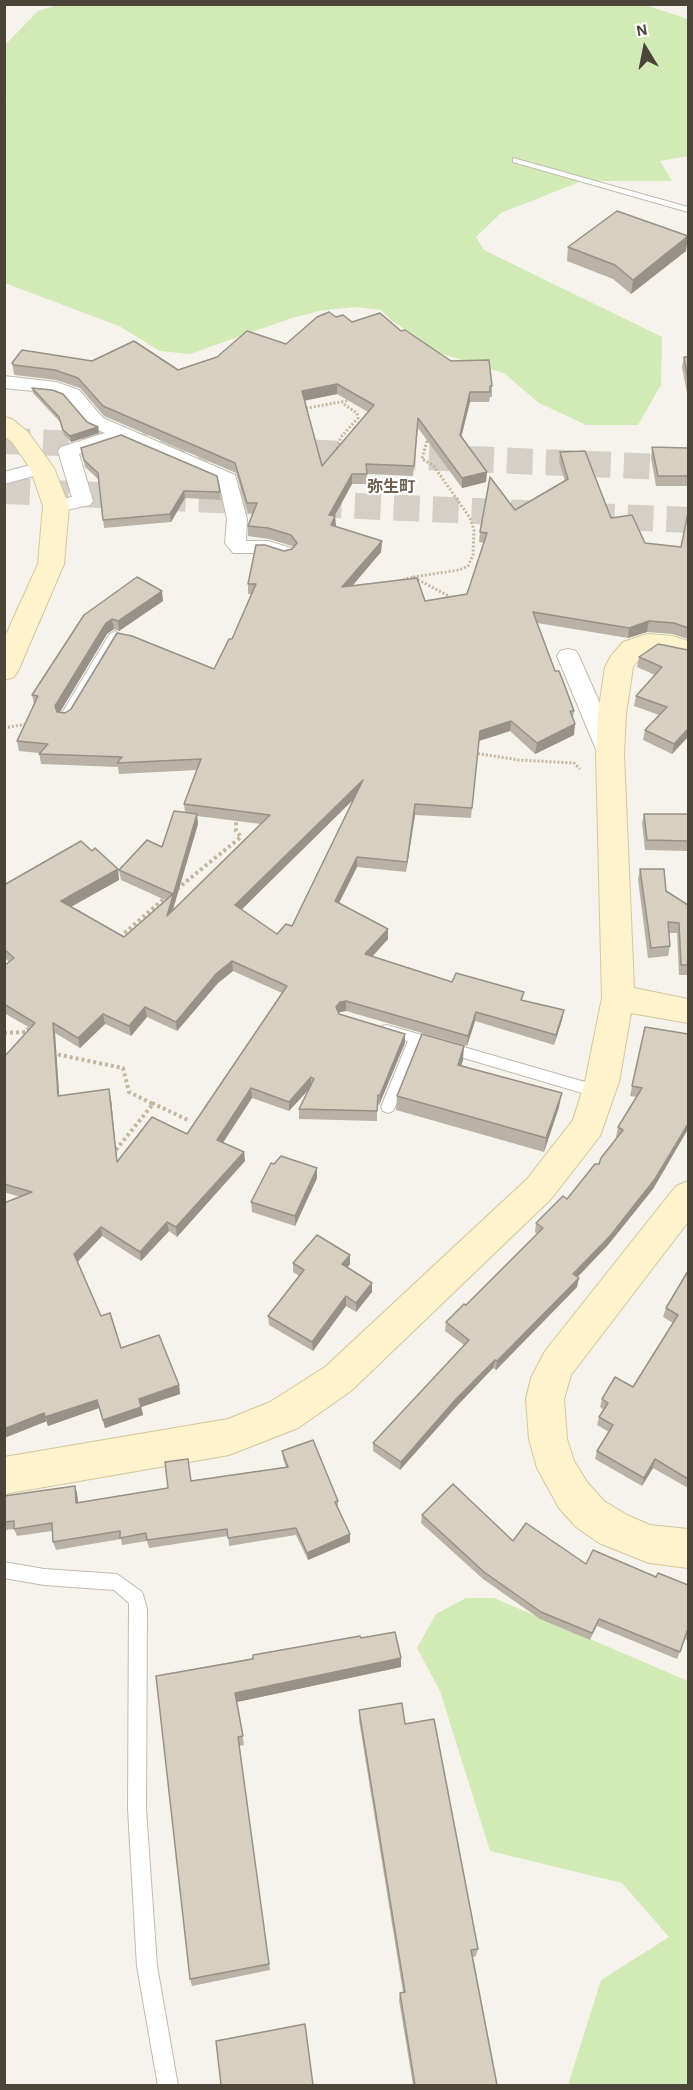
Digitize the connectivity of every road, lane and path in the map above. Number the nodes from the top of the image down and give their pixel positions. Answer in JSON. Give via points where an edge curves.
{"nodes":[{"id":1,"x":516,"y":160,"type":"dead end"},
{"id":2,"x":688,"y":210,"type":"edge"},
{"id":3,"x":4,"y":382,"type":"edge"},
{"id":4,"x":352,"y":399,"type":"edge"},
{"id":5,"x":341,"y":403,"type":"junction"},
{"id":6,"x":294,"y":411,"type":"edge"},
{"id":7,"x":4,"y":424,"type":"edge"},
{"id":8,"x":430,"y":430,"type":"edge"},
{"id":9,"x":120,"y":434,"type":"junction"},
{"id":10,"x":334,"y":455,"type":"edge"},
{"id":11,"x":42,"y":468,"type":"junction"},
{"id":12,"x":4,"y":478,"type":"edge"},
{"id":13,"x":56,"y":506,"type":"junction"},
{"id":14,"x":284,"y":553,"type":"edge"},
{"id":15,"x":413,"y":577,"type":"junction"},
{"id":16,"x":391,"y":584,"type":"edge"},
{"id":17,"x":455,"y":600,"type":"edge"},
{"id":18,"x":115,"y":635,"type":"edge"},
{"id":19,"x":688,"y":650,"type":"edge"},
{"id":20,"x":568,"y":656,"type":"dead end"},
{"id":21,"x":4,"y":671,"type":"edge"},
{"id":22,"x":65,"y":718,"type":"joint"},
{"id":23,"x":4,"y":728,"type":"edge"},
{"id":24,"x":473,"y":753,"type":"edge"},
{"id":25,"x":610,"y":754,"type":"junction"},
{"id":26,"x":612,"y":806,"type":"junction"},
{"id":27,"x":236,"y":810,"type":"edge"},
{"id":28,"x":115,"y":942,"type":"edge"},
{"id":29,"x":618,"y":998,"type":"junction"},
{"id":30,"x":688,"y":1011,"type":"edge"},
{"id":31,"x":33,"y":1024,"type":"edge"},
{"id":32,"x":375,"y":1027,"type":"edge"},
{"id":33,"x":25,"y":1032,"type":"junction"},
{"id":34,"x":4,"y":1034,"type":"edge"},
{"id":35,"x":33,"y":1038,"type":"edge"},
{"id":36,"x":416,"y":1038,"type":"junction"},
{"id":37,"x":51,"y":1050,"type":"edge"},
{"id":38,"x":599,"y":1092,"type":"junction"},
{"id":39,"x":148,"y":1102,"type":"junction"},
{"id":40,"x":388,"y":1107,"type":"dead end"},
{"id":41,"x":190,"y":1121,"type":"dead end"},
{"id":42,"x":109,"y":1158,"type":"edge"},
{"id":43,"x":688,"y":1196,"type":"edge"},
{"id":44,"x":4,"y":1476,"type":"edge"},
{"id":45,"x":688,"y":1548,"type":"edge"},
{"id":46,"x":4,"y":1570,"type":"edge"},
{"id":47,"x":168,"y":2085,"type":"edge"}],
"edges":[{"from":1,"to":2,"type":"lane"},
{"from":3,"to":9,"type":"street","via":[[56,388],[72,394],[96,422]]},
{"from":4,"to":5,"type":"path"},
{"from":5,"to":6,"type":"path"},
{"from":5,"to":10,"type":"path","via":[[357,413],[358,418],[340,437]]},
{"from":7,"to":11,"type":"street","via":[[21,437]]},
{"from":8,"to":15,"type":"path","via":[[422,459],[433,465],[470,518],[474,530],[473,555],[468,566],[459,570]]},
{"from":9,"to":13,"type":"street","via":[[68,452],[83,501]]},
{"from":9,"to":14,"type":"street","via":[[228,479],[237,519],[235,543],[240,548],[268,547]]},
{"from":11,"to":12,"type":"street"},
{"from":11,"to":13,"type":"street"},
{"from":13,"to":21,"type":"street","via":[[51,564]]},
{"from":15,"to":16,"type":"path"},
{"from":15,"to":17,"type":"path"},
{"from":18,"to":22,"type":"lane"},
{"from":19,"to":25,"type":"street","via":[[647,644],[633,648],[625,656],[619,667]]},
{"from":20,"to":25,"type":"street"},
{"from":22,"to":23,"type":"path"},
{"from":24,"to":26,"type":"path","via":[[574,763]]},
{"from":25,"to":26,"type":"street"},
{"from":26,"to":29,"type":"street"},
{"from":27,"to":28,"type":"path","via":[[236,831],[241,837]]},
{"from":29,"to":30,"type":"street"},
{"from":29,"to":38,"type":"street"},
{"from":31,"to":33,"type":"path"},
{"from":32,"to":36,"type":"lane"},
{"from":33,"to":34,"type":"path"},
{"from":33,"to":35,"type":"path"},
{"from":36,"to":38,"type":"lane"},
{"from":36,"to":40,"type":"lane"},
{"from":37,"to":39,"type":"path","via":[[123,1068],[129,1092]]},
{"from":38,"to":44,"type":"street","via":[[588,1126],[539,1189],[338,1379],[284,1415],[229,1437]]},
{"from":39,"to":41,"type":"path"},
{"from":39,"to":42,"type":"path","via":[[153,1104]]},
{"from":43,"to":45,"type":"street","via":[[558,1363],[549,1378],[545,1399],[548,1439],[557,1468],[590,1514],[649,1544]]},
{"from":46,"to":47,"type":"lane","via":[[117,1582],[136,1598],[137,1809],[147,1966]]}]}
